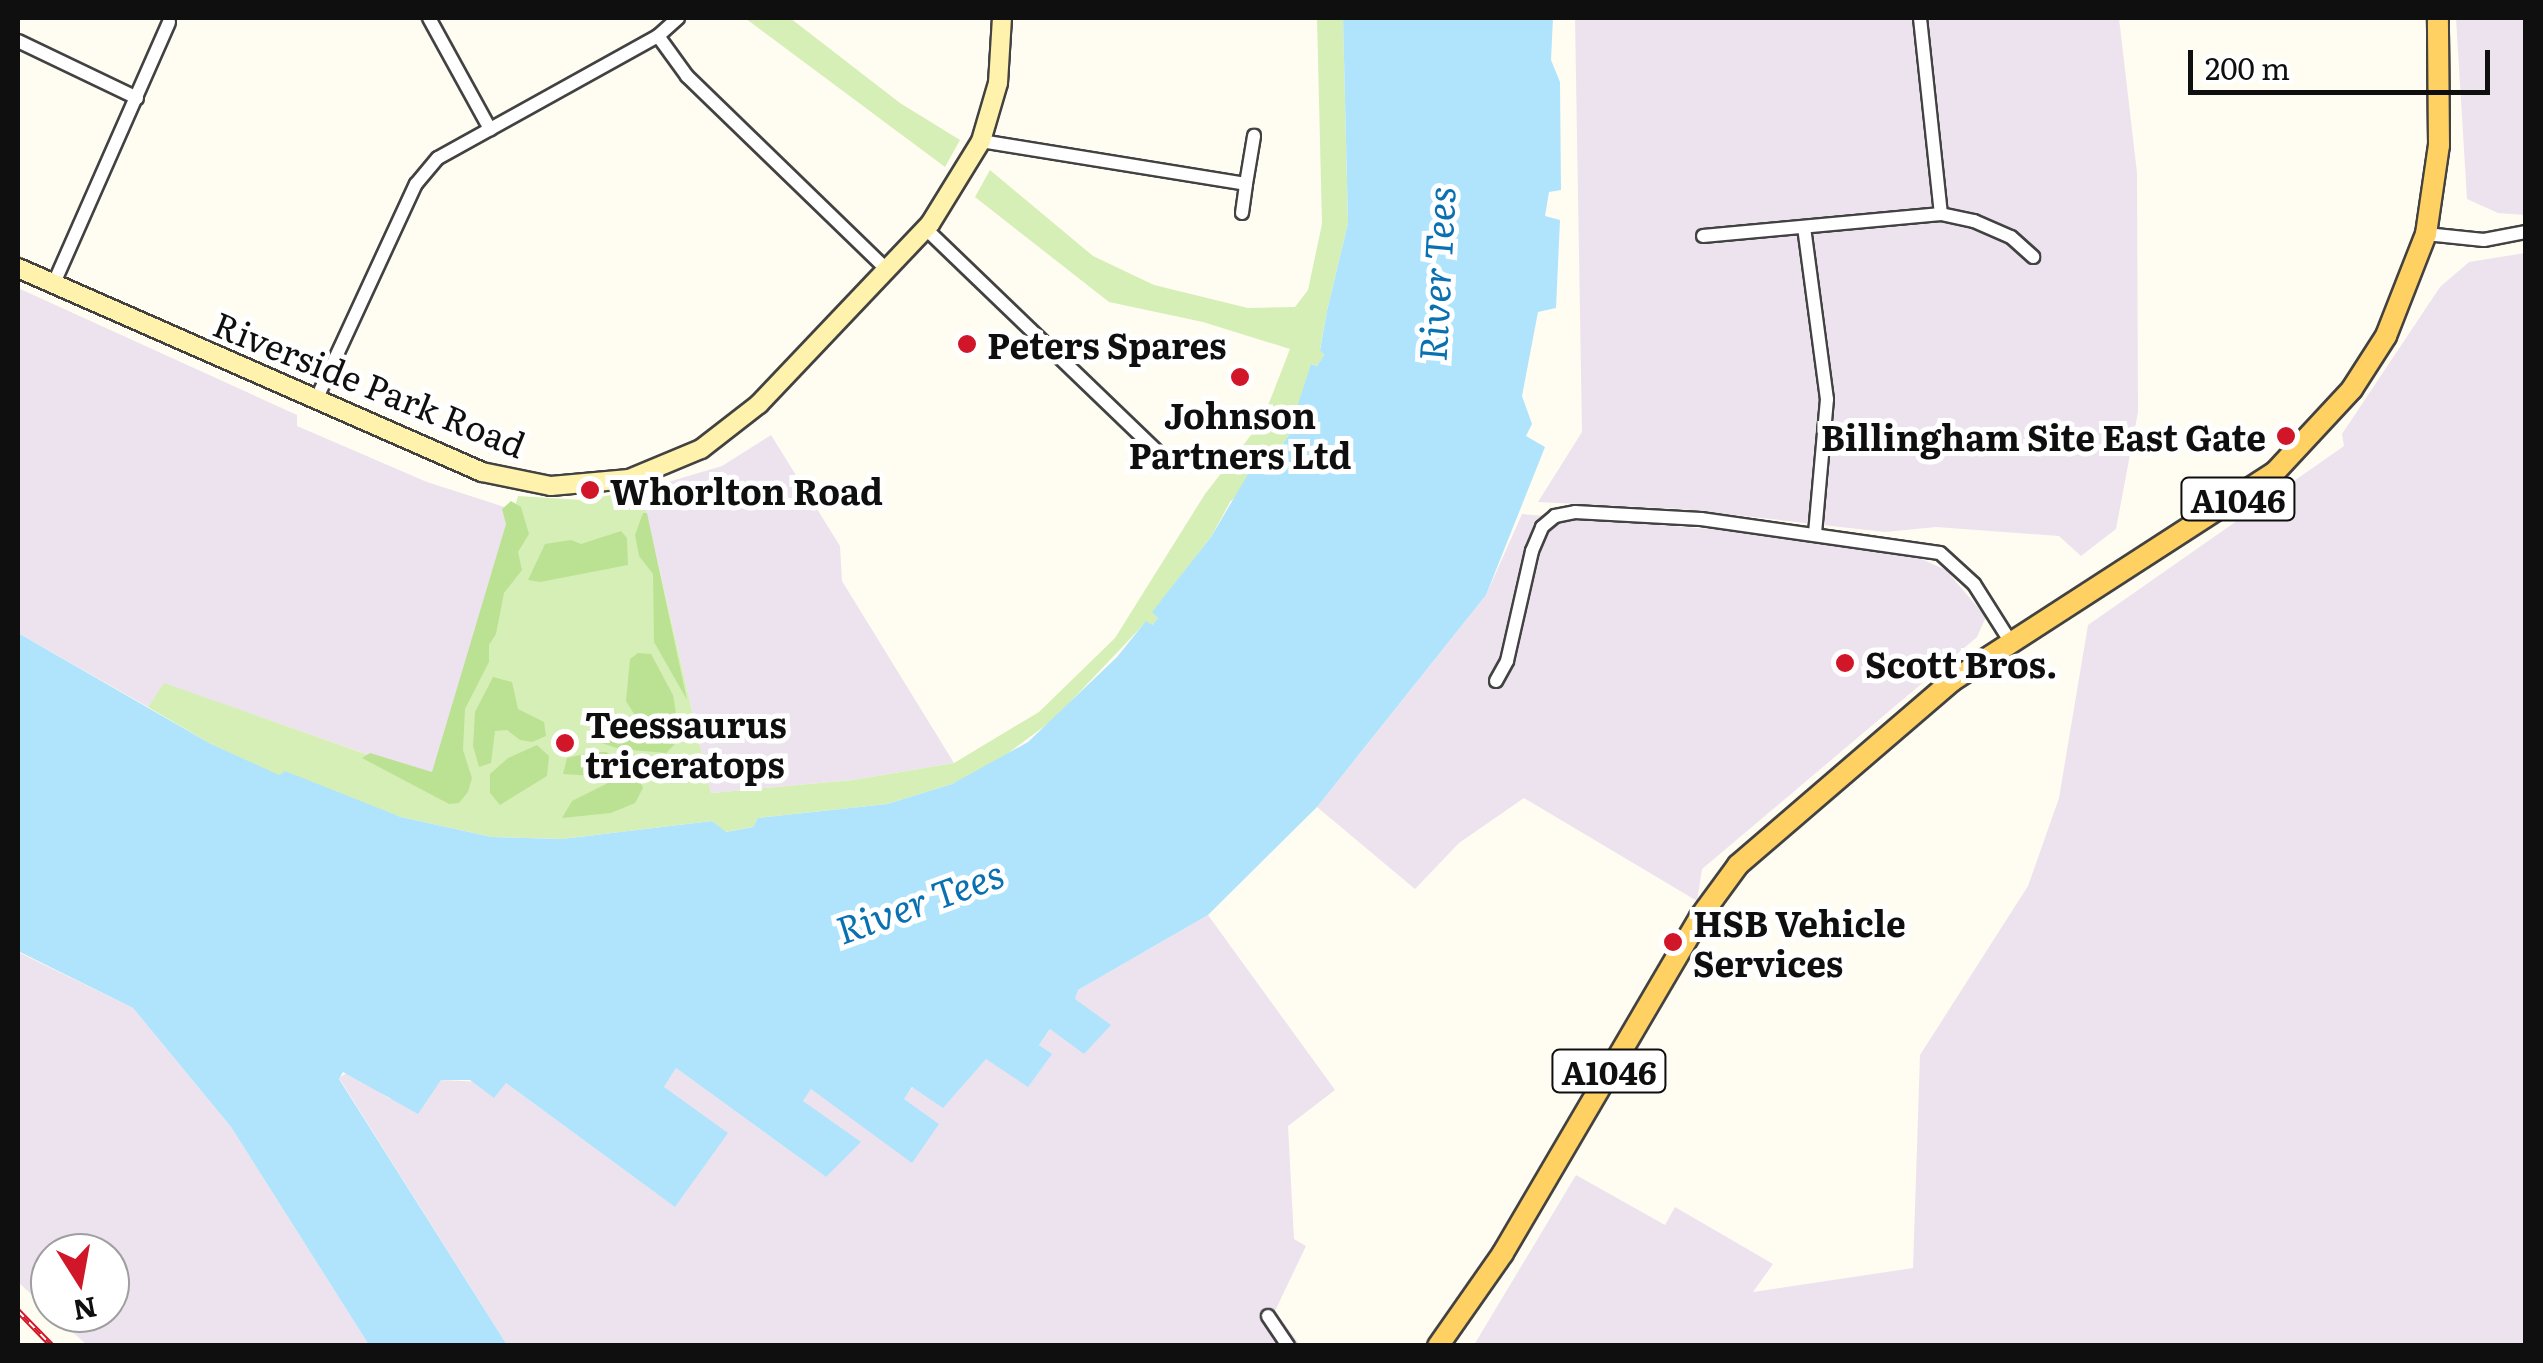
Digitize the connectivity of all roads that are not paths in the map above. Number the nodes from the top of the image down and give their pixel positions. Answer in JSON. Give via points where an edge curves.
{"nodes":[{"id":1,"x":428,"y":18,"type":"edge"},
{"id":2,"x":678,"y":18,"type":"edge"},
{"id":3,"x":1002,"y":18,"type":"edge"},
{"id":4,"x":1920,"y":18,"type":"edge"},
{"id":5,"x":2438,"y":18,"type":"edge"},
{"id":6,"x":169,"y":22,"type":"dead end"},
{"id":7,"x":658,"y":36,"type":"junction"},
{"id":8,"x":18,"y":41,"type":"edge"},
{"id":9,"x":138,"y":98,"type":"junction"},
{"id":10,"x":490,"y":129,"type":"junction"},
{"id":11,"x":1254,"y":136,"type":"dead end"},
{"id":12,"x":981,"y":141,"type":"junction"},
{"id":13,"x":1246,"y":184,"type":"junction"},
{"id":14,"x":1242,"y":214,"type":"dead end"},
{"id":15,"x":1941,"y":214,"type":"junction"},
{"id":16,"x":1804,"y":226,"type":"junction"},
{"id":17,"x":926,"y":229,"type":"junction"},
{"id":18,"x":2526,"y":232,"type":"edge"},
{"id":19,"x":2426,"y":234,"type":"junction"},
{"id":20,"x":1703,"y":236,"type":"dead end"},
{"id":21,"x":2033,"y":258,"type":"dead end"},
{"id":22,"x":18,"y":268,"type":"edge"},
{"id":23,"x":888,"y":270,"type":"junction"},
{"id":24,"x":54,"y":283,"type":"junction"},
{"id":25,"x":316,"y":400,"type":"junction"},
{"id":26,"x":1158,"y":452,"type":"dead end"},
{"id":27,"x":1814,"y":532,"type":"junction"},
{"id":28,"x":2010,"y":641,"type":"junction"},
{"id":29,"x":1496,"y":681,"type":"dead end"},
{"id":30,"x":1268,"y":1316,"type":"dead end"},
{"id":31,"x":1288,"y":1346,"type":"edge"},
{"id":32,"x":1438,"y":1346,"type":"edge"}],
"edges":[{"from":1,"to":10,"type":"street"},
{"from":2,"to":7,"type":"street"},
{"from":3,"to":12,"type":"street","name":"Riverside Park Road","via":[[998,83]]},
{"from":4,"to":15,"type":"street"},
{"from":5,"to":19,"type":"main road","number":"A1046","via":[[2440,145]]},
{"from":6,"to":9,"type":"street"},
{"from":7,"to":10,"type":"street"},
{"from":7,"to":23,"type":"street","via":[[694,84]]},
{"from":8,"to":9,"type":"street"},
{"from":9,"to":24,"type":"street"},
{"from":10,"to":25,"type":"street","via":[[438,158],[416,184]]},
{"from":11,"to":13,"type":"street"},
{"from":12,"to":13,"type":"street"},
{"from":12,"to":17,"type":"street","name":"Riverside Park Road"},
{"from":13,"to":14,"type":"street"},
{"from":15,"to":16,"type":"street"},
{"from":15,"to":21,"type":"street","via":[[2011,237]]},
{"from":16,"to":20,"type":"street"},
{"from":16,"to":27,"type":"street","via":[[1827,399]]},
{"from":17,"to":23,"type":"street","name":"Riverside Park Road"},
{"from":17,"to":26,"type":"street"},
{"from":18,"to":19,"type":"street","via":[[2484,240]]},
{"from":19,"to":28,"type":"main road","number":"A1046","via":[[2386,336],[2329,418],[2287,461]]},
{"from":22,"to":24,"type":"street","name":"Riverside Park Road"},
{"from":23,"to":25,"type":"street","name":"Riverside Park Road","via":[[759,404],[701,450],[629,479],[551,486],[482,472]]},
{"from":24,"to":25,"type":"street","name":"Riverside Park Road"},
{"from":27,"to":28,"type":"street","via":[[1940,553],[1974,584]]},
{"from":27,"to":29,"type":"street","via":[[1701,519],[1555,516],[1532,551],[1507,662]]},
{"from":28,"to":32,"type":"main road","number":"A1046","via":[[1952,681],[1722,883],[1503,1253]]},
{"from":30,"to":31,"type":"street"}]}
